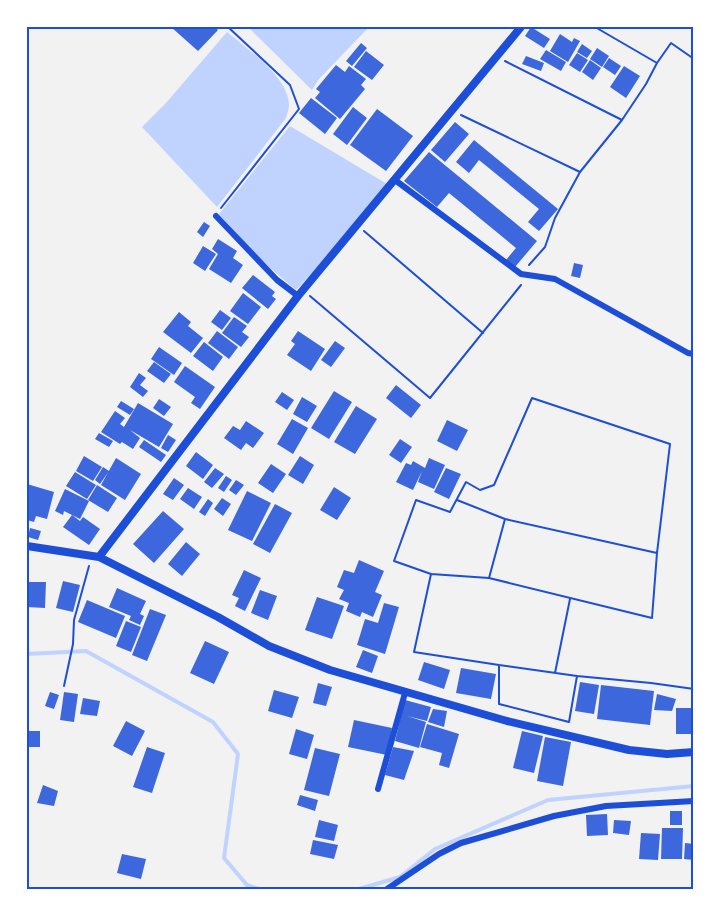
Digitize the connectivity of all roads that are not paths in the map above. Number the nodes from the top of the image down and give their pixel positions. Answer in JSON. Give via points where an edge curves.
{"nodes":[{"id":1,"x":521,"y":27,"type":"edge"},
{"id":2,"x":395,"y":180,"type":"junction"},
{"id":3,"x":216,"y":216,"type":"road end"},
{"id":4,"x":302,"y":295,"type":"junction"},
{"id":5,"x":694,"y":354,"type":"edge"},
{"id":6,"x":27,"y":546,"type":"edge"},
{"id":7,"x":95,"y":556,"type":"junction"},
{"id":8,"x":405,"y":693,"type":"junction"},
{"id":9,"x":694,"y":752,"type":"edge"},
{"id":10,"x":378,"y":789,"type":"dead end"},
{"id":11,"x":694,"y":801,"type":"edge"},
{"id":12,"x":387,"y":889,"type":"edge"}],
"edges":[{"from":1,"to":2,"type":"street"},
{"from":2,"to":4,"type":"street"},
{"from":2,"to":5,"type":"street","via":[[524,274],[555,279]]},
{"from":3,"to":4,"type":"street","via":[[277,280]]},
{"from":4,"to":7,"type":"street"},
{"from":6,"to":7,"type":"street"},
{"from":7,"to":8,"type":"street","via":[[269,646]]},
{"from":8,"to":9,"type":"street","via":[[629,750]]},
{"from":8,"to":10,"type":"street"},
{"from":11,"to":12,"type":"street","via":[[606,806],[554,816],[460,843]]}]}
